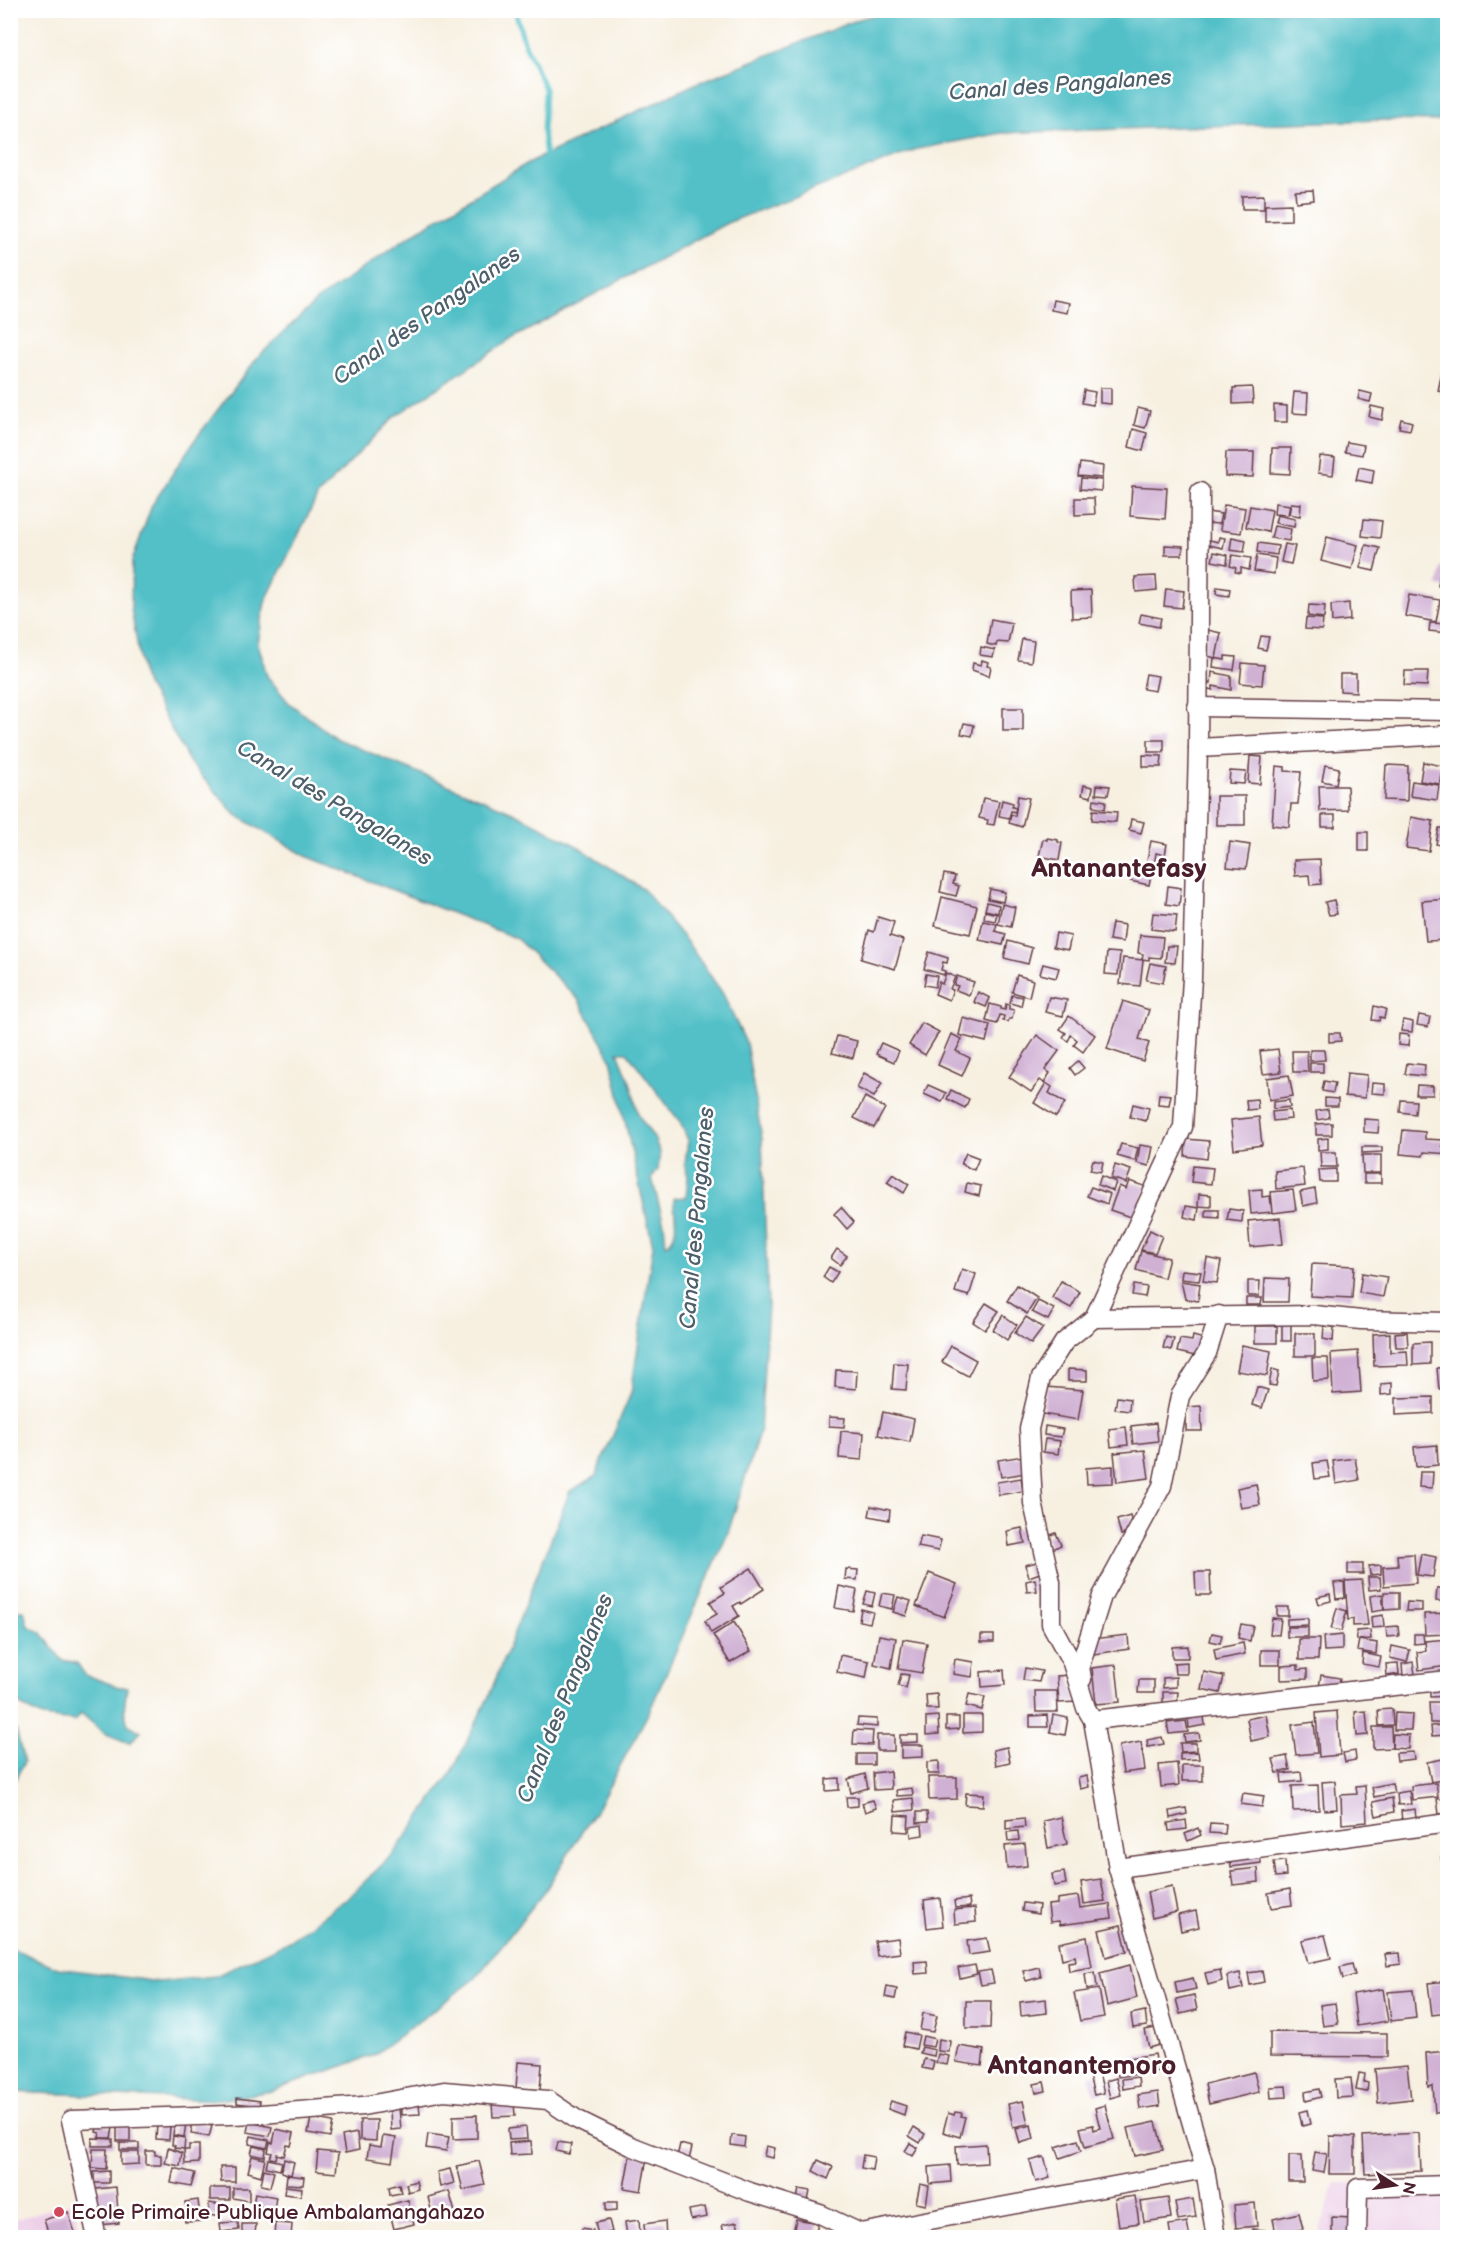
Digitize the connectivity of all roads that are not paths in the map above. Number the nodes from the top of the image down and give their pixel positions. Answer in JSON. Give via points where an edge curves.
{"nodes":[{"id":1,"x":1200,"y":492,"type":"dead end"},
{"id":2,"x":1197,"y":707,"type":"junction"},
{"id":3,"x":1448,"y":711,"type":"edge"},
{"id":4,"x":1448,"y":735,"type":"edge"},
{"id":5,"x":1198,"y":748,"type":"junction"},
{"id":6,"x":1219,"y":1315,"type":"junction"},
{"id":7,"x":1094,"y":1318,"type":"junction"},
{"id":8,"x":1448,"y":1322,"type":"edge"},
{"id":9,"x":1448,"y":1680,"type":"edge"},
{"id":10,"x":1090,"y":1714,"type":"junction"},
{"id":11,"x":1448,"y":1822,"type":"edge"},
{"id":12,"x":1118,"y":1868,"type":"junction"},
{"id":13,"x":1205,"y":2169,"type":"junction"},
{"id":14,"x":1448,"y":2186,"type":"edge"},
{"id":15,"x":856,"y":2235,"type":"edge"},
{"id":16,"x":97,"y":2238,"type":"edge"},
{"id":17,"x":1216,"y":2238,"type":"edge"},
{"id":18,"x":1357,"y":2238,"type":"edge"}],
"edges":[{"from":1,"to":2,"type":"street"},
{"from":2,"to":3,"type":"street"},
{"from":2,"to":5,"type":"street"},
{"from":4,"to":5,"type":"street"},
{"from":5,"to":7,"type":"street","via":[[1183,1127]]},
{"from":6,"to":7,"type":"street"},
{"from":6,"to":8,"type":"street"},
{"from":6,"to":10,"type":"street","via":[[1207,1353],[1180,1396],[1162,1486],[1102,1596],[1080,1666]]},
{"from":7,"to":10,"type":"street","via":[[1064,1342],[1041,1378],[1029,1428],[1033,1503],[1051,1582],[1051,1624],[1072,1663]]},
{"from":9,"to":10,"type":"street"},
{"from":10,"to":12,"type":"street"},
{"from":11,"to":12,"type":"street"},
{"from":12,"to":13,"type":"street"},
{"from":13,"to":15,"type":"street"},
{"from":13,"to":17,"type":"street"},
{"from":14,"to":18,"type":"street","via":[[1358,2187]]},
{"from":15,"to":16,"type":"street","via":[[820,2214],[631,2146],[548,2100],[444,2091],[363,2106],[261,2114],[71,2120]]}]}
